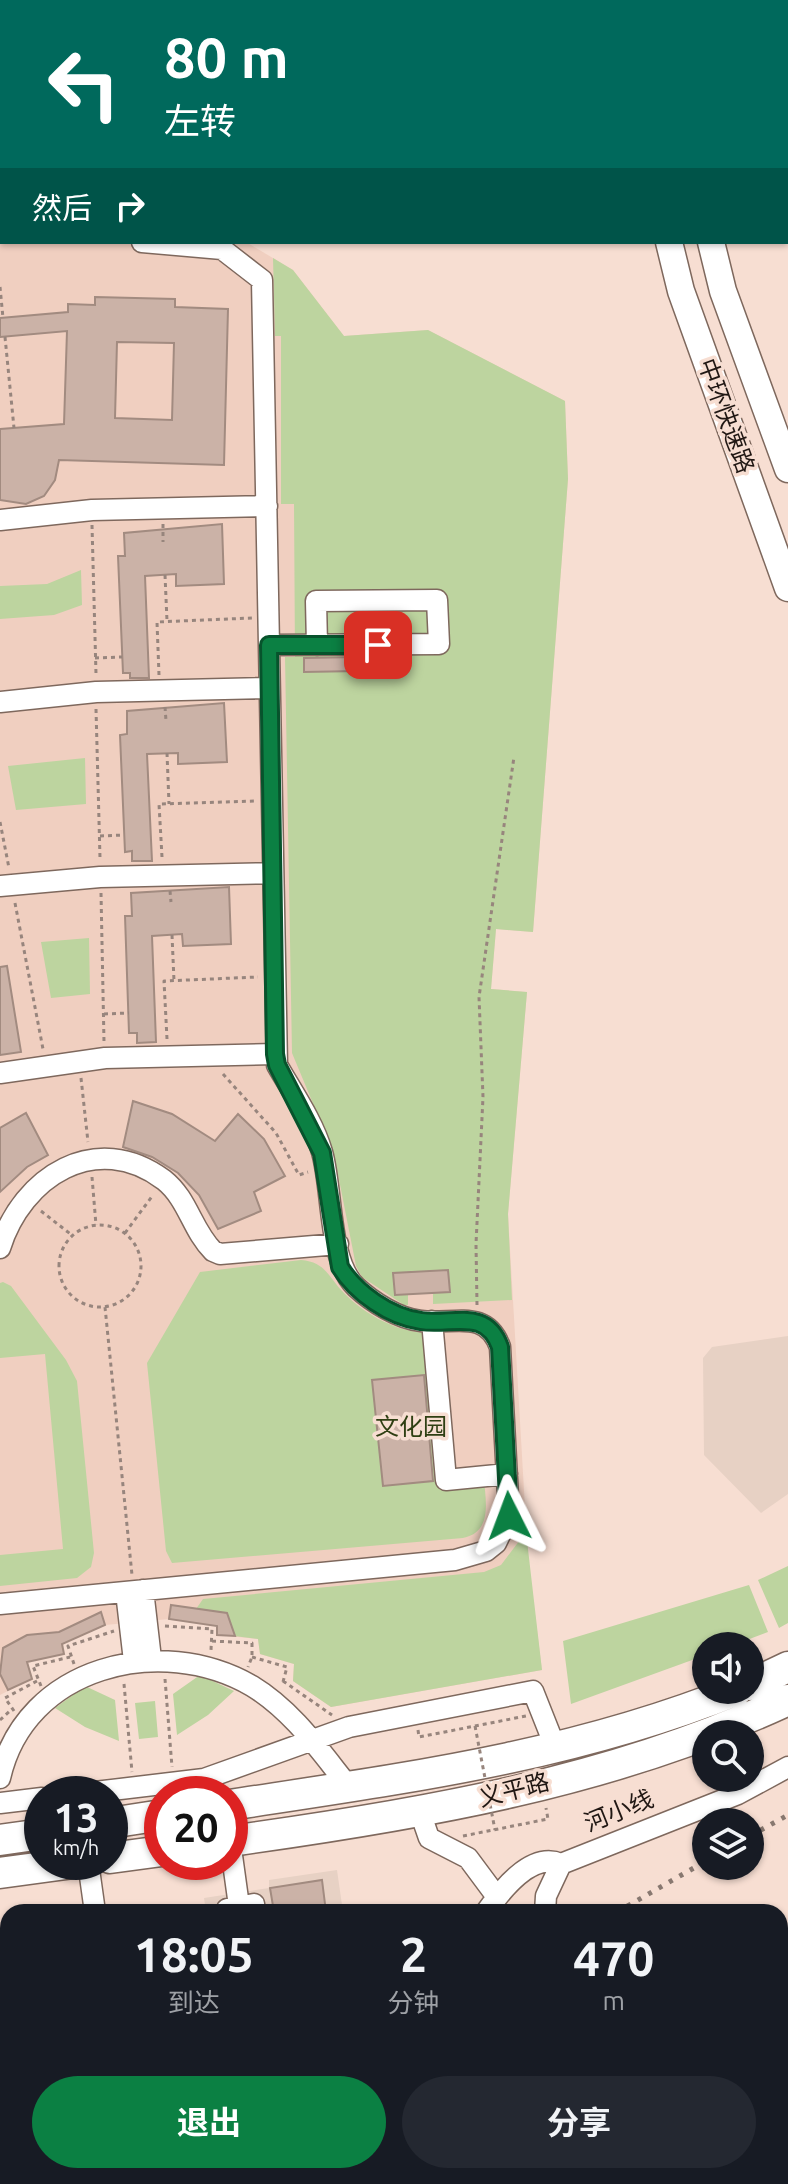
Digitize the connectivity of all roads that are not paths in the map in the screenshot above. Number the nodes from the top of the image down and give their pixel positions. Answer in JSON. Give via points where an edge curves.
{"nodes":[{"id":1,"x":165,"y":244,"type":"edge"},
{"id":2,"x":669,"y":244,"type":"edge"},
{"id":3,"x":711,"y":244,"type":"edge"},
{"id":4,"x":788,"y":469,"type":"edge"},
{"id":5,"x":267,"y":506,"type":"junction"},
{"id":6,"x":0,"y":520,"type":"edge"},
{"id":7,"x":788,"y":588,"type":"edge"},
{"id":8,"x":269,"y":645,"type":"junction"},
{"id":9,"x":317,"y":645,"type":"junction"},
{"id":10,"x":269,"y":688,"type":"junction"},
{"id":11,"x":0,"y":702,"type":"edge"},
{"id":12,"x":273,"y":873,"type":"junction"},
{"id":13,"x":6,"y":885,"type":"edge"},
{"id":14,"x":275,"y":1054,"type":"junction"},
{"id":15,"x":0,"y":1073,"type":"edge"},
{"id":16,"x":338,"y":1244,"type":"junction"},
{"id":17,"x":0,"y":1248,"type":"edge"},
{"id":18,"x":432,"y":1321,"type":"junction"},
{"id":19,"x":507,"y":1474,"type":"junction"},
{"id":20,"x":134,"y":1591,"type":"junction"},
{"id":21,"x":0,"y":1604,"type":"edge"},
{"id":22,"x":142,"y":1660,"type":"junction"},
{"id":23,"x":788,"y":1667,"type":"edge"},
{"id":24,"x":764,"y":1678,"type":"edge"},
{"id":25,"x":788,"y":1700,"type":"edge"},
{"id":26,"x":701,"y":1704,"type":"edge"},
{"id":27,"x":313,"y":1741,"type":"junction"},
{"id":28,"x":556,"y":1749,"type":"junction"},
{"id":29,"x":788,"y":1767,"type":"edge"},
{"id":30,"x":0,"y":1778,"type":"edge"},
{"id":31,"x":349,"y":1787,"type":"junction"},
{"id":32,"x":128,"y":1788,"type":"edge"},
{"id":33,"x":24,"y":1800,"type":"edge"},
{"id":34,"x":248,"y":1802,"type":"edge"},
{"id":35,"x":0,"y":1803,"type":"edge"},
{"id":36,"x":420,"y":1812,"type":"junction"},
{"id":37,"x":24,"y":1837,"type":"edge"},
{"id":38,"x":248,"y":1838,"type":"edge"},
{"id":39,"x":0,"y":1840,"type":"edge"},
{"id":40,"x":561,"y":1864,"type":"junction"},
{"id":41,"x":24,"y":1870,"type":"edge"},
{"id":42,"x":0,"y":1873,"type":"edge"},
{"id":43,"x":91,"y":1880,"type":"edge"},
{"id":44,"x":236,"y":1880,"type":"edge"},
{"id":45,"x":94,"y":1904,"type":"edge"},
{"id":46,"x":239,"y":1904,"type":"edge"},
{"id":47,"x":491,"y":1904,"type":"edge"},
{"id":48,"x":492,"y":1904,"type":"edge"},
{"id":49,"x":546,"y":1904,"type":"edge"}],
"edges":[{"from":1,"to":5,"type":"street","via":[[222,249],[262,280]]},
{"from":2,"to":7,"type":"main road","name":"中环快速路","via":[[681,291]]},
{"from":3,"to":4,"type":"main road","name":"中环快速路","via":[[723,291]]},
{"from":5,"to":6,"type":"street","via":[[92,510]]},
{"from":5,"to":8,"type":"street"},
{"from":8,"to":9,"type":"street"},
{"from":8,"to":10,"type":"street"},
{"from":9,"to":9,"type":"street","via":[[439,644],[437,600],[316,601]]},
{"from":10,"to":11,"type":"street","via":[[96,692]]},
{"from":10,"to":12,"type":"street"},
{"from":12,"to":13,"type":"street"},
{"from":12,"to":14,"type":"street"},
{"from":14,"to":15,"type":"street","via":[[105,1058]]},
{"from":14,"to":16,"type":"street","via":[[314,1130]]},
{"from":16,"to":17,"type":"street","via":[[220,1254],[164,1180],[132,1164],[90,1161],[51,1174],[24,1198]]},
{"from":16,"to":18,"type":"street","via":[[340,1267],[366,1295],[409,1318]]},
{"from":18,"to":19,"type":"street","via":[[477,1321],[492,1330],[500,1347]]},
{"from":18,"to":19,"type":"street","via":[[446,1480]]},
{"from":19,"to":20,"type":"street","via":[[506,1526],[496,1543],[473,1556]]},
{"from":20,"to":21,"type":"street"},
{"from":20,"to":22,"type":"street"},
{"from":22,"to":27,"type":"street","via":[[206,1668],[241,1681],[270,1699]]},
{"from":22,"to":30,"type":"street","via":[[43,1690],[18,1716]]},
{"from":23,"to":24,"type":"highway"},
{"from":25,"to":36,"type":"highway","name":"义平路","via":[[632,1759]]},
{"from":26,"to":28,"type":"highway","name":"义平路"},
{"from":27,"to":28,"type":"street","via":[[349,1727],[533,1691]]},
{"from":27,"to":31,"type":"street"},
{"from":27,"to":32,"type":"street","via":[[204,1779]]},
{"from":28,"to":31,"type":"highway","name":"义平路"},
{"from":29,"to":40,"type":"street","name":"河小线","via":[[738,1794]]},
{"from":31,"to":34,"type":"highway","name":"义平路"},
{"from":33,"to":35,"type":"street"},
{"from":36,"to":38,"type":"highway","name":"义平路"},
{"from":36,"to":47,"type":"street","via":[[429,1838],[468,1858]]},
{"from":37,"to":39,"type":"highway"},
{"from":40,"to":48,"type":"street","name":"河小线","via":[[535,1865]]},
{"from":40,"to":49,"type":"street"},
{"from":41,"to":42,"type":"highway"},
{"from":43,"to":45,"type":"street"},
{"from":44,"to":46,"type":"street"}]}
